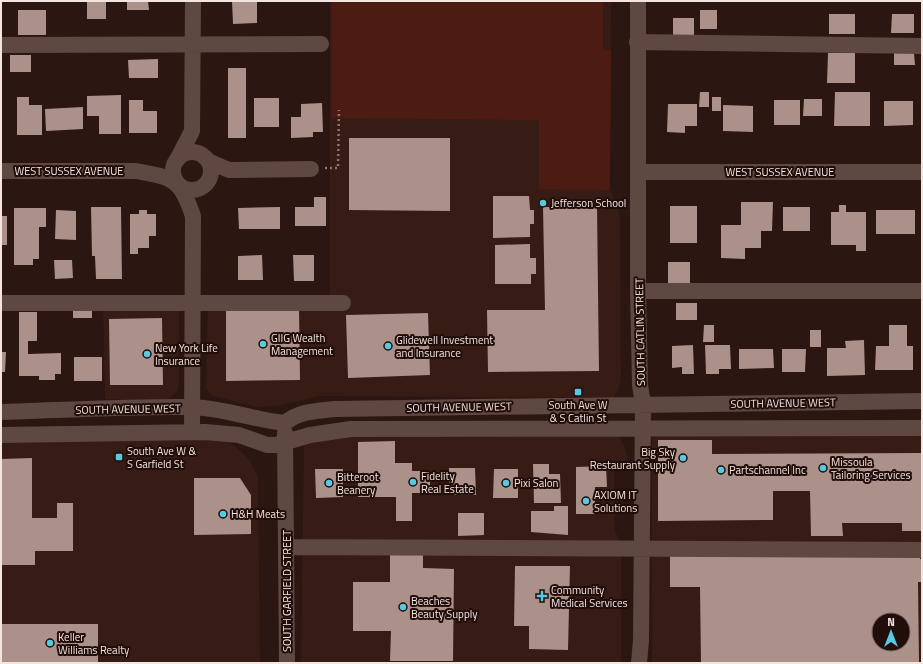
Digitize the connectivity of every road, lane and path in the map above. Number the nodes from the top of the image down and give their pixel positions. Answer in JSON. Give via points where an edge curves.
{"nodes":[{"id":1,"x":193,"y":1,"type":"edge"},
{"id":2,"x":638,"y":1,"type":"edge"},
{"id":3,"x":637,"y":42,"type":"junction"},
{"id":4,"x":193,"y":44,"type":"junction"},
{"id":5,"x":321,"y":44,"type":"dead end"},
{"id":6,"x":1,"y":45,"type":"edge"},
{"id":7,"x":922,"y":46,"type":"edge"},
{"id":8,"x":339,"y":110,"type":"dead end"},
{"id":9,"x":192,"y":131,"type":"junction"},
{"id":10,"x":177,"y":160,"type":"junction"},
{"id":11,"x":208,"y":161,"type":"junction"},
{"id":12,"x":311,"y":169,"type":"joint"},
{"id":13,"x":230,"y":170,"type":"junction"},
{"id":14,"x":1,"y":171,"type":"edge"},
{"id":15,"x":136,"y":171,"type":"junction"},
{"id":16,"x":638,"y":172,"type":"junction"},
{"id":17,"x":922,"y":172,"type":"edge"},
{"id":18,"x":178,"y":184,"type":"junction"},
{"id":19,"x":206,"y":184,"type":"junction"},
{"id":20,"x":193,"y":216,"type":"junction"},
{"id":21,"x":638,"y":290,"type":"junction"},
{"id":22,"x":922,"y":291,"type":"edge"},
{"id":23,"x":1,"y":302,"type":"edge"},
{"id":24,"x":343,"y":302,"type":"dead end"},
{"id":25,"x":194,"y":303,"type":"junction"},
{"id":26,"x":922,"y":401,"type":"edge"},
{"id":27,"x":643,"y":405,"type":"junction"},
{"id":28,"x":193,"y":407,"type":"junction"},
{"id":29,"x":1,"y":412,"type":"edge"},
{"id":30,"x":285,"y":423,"type":"junction"},
{"id":31,"x":922,"y":428,"type":"edge"},
{"id":32,"x":643,"y":429,"type":"junction"},
{"id":33,"x":192,"y":432,"type":"junction"},
{"id":34,"x":1,"y":435,"type":"edge"},
{"id":35,"x":286,"y":443,"type":"junction"},
{"id":36,"x":287,"y":547,"type":"junction"},
{"id":37,"x":642,"y":548,"type":"junction"},
{"id":38,"x":922,"y":550,"type":"edge"},
{"id":39,"x":287,"y":663,"type":"edge"},
{"id":40,"x":639,"y":663,"type":"edge"}],
"edges":[{"from":1,"to":4,"type":"street"},
{"from":2,"to":3,"type":"street","name":"SOUTH CATLIN STREET"},
{"from":3,"to":7,"type":"street"},
{"from":3,"to":16,"type":"street","name":"SOUTH CATLIN STREET"},
{"from":4,"to":5,"type":"street"},
{"from":4,"to":6,"type":"street"},
{"from":4,"to":9,"type":"street"},
{"from":8,"to":12,"type":"path","via":[[338,168]]},
{"from":9,"to":10,"type":"street"},
{"from":9,"to":11,"type":"street"},
{"from":10,"to":11,"type":"street","via":[[192,152],[198,153]]},
{"from":10,"to":15,"type":"street","name":"WEST SUSSEX AVENUE"},
{"from":10,"to":18,"type":"street","via":[[173,172]]},
{"from":11,"to":13,"type":"street"},
{"from":11,"to":19,"type":"street","via":[[211,173]]},
{"from":12,"to":13,"type":"street"},
{"from":13,"to":19,"type":"street"},
{"from":14,"to":15,"type":"street","name":"WEST SUSSEX AVENUE"},
{"from":15,"to":18,"type":"street","name":"WEST SUSSEX AVENUE","via":[[158,175]]},
{"from":16,"to":17,"type":"street","name":"WEST SUSSEX AVENUE"},
{"from":16,"to":21,"type":"street","name":"SOUTH CATLIN STREET"},
{"from":18,"to":19,"type":"street","via":[[188,190],[201,188]]},
{"from":18,"to":20,"type":"street","via":[[186,194]]},
{"from":19,"to":20,"type":"street"},
{"from":20,"to":25,"type":"street"},
{"from":21,"to":22,"type":"street"},
{"from":21,"to":27,"type":"street","name":"SOUTH CATLIN STREET","via":[[640,385]]},
{"from":23,"to":25,"type":"street"},
{"from":24,"to":25,"type":"street"},
{"from":25,"to":28,"type":"street"},
{"from":26,"to":27,"type":"street","name":"SOUTH AVENUE WEST"},
{"from":27,"to":30,"type":"street","name":"SOUTH AVENUE WEST","via":[[335,409],[292,417]]},
{"from":27,"to":32,"type":"street","name":"SOUTH CATLIN STREET"},
{"from":28,"to":29,"type":"street","name":"SOUTH AVENUE WEST"},
{"from":28,"to":30,"type":"street","name":"SOUTH AVENUE WEST","via":[[235,412],[270,422]]},
{"from":28,"to":33,"type":"street"},
{"from":30,"to":35,"type":"street","name":"SOUTH GARFIELD STREET"},
{"from":31,"to":32,"type":"street","name":"SOUTH AVENUE WEST"},
{"from":32,"to":35,"type":"street","name":"SOUTH AVENUE WEST","via":[[351,429],[310,435]]},
{"from":32,"to":37,"type":"street","name":"SOUTH CATLIN STREET"},
{"from":33,"to":34,"type":"street","name":"SOUTH AVENUE WEST"},
{"from":33,"to":35,"type":"street","name":"SOUTH AVENUE WEST","via":[[239,435],[267,445]]},
{"from":35,"to":36,"type":"street","name":"SOUTH GARFIELD STREET"},
{"from":36,"to":37,"type":"street"},
{"from":36,"to":39,"type":"street","name":"SOUTH GARFIELD STREET"},
{"from":37,"to":38,"type":"street"},
{"from":37,"to":40,"type":"street","name":"SOUTH CATLIN STREET"}]}
